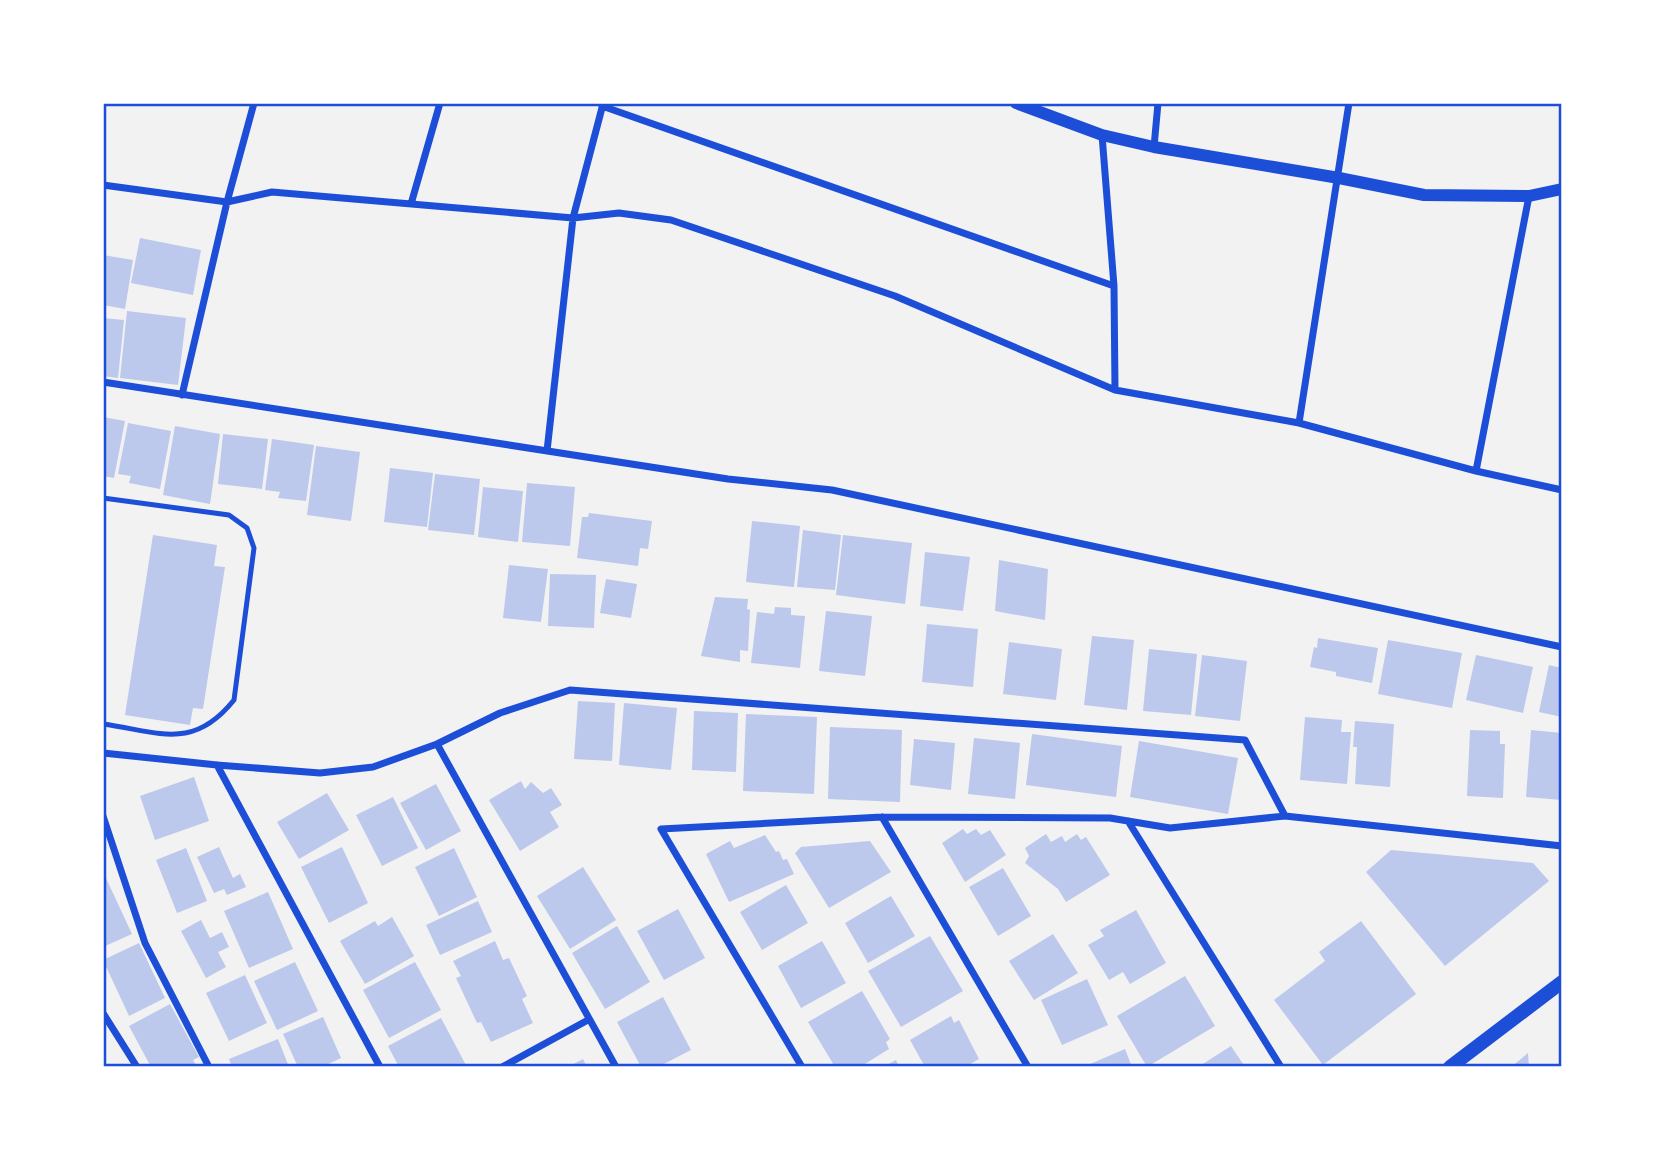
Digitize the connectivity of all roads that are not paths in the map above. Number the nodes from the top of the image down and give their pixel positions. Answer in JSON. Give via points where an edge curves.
{"nodes":[{"id":1,"x":254,"y":103,"type":"edge"},
{"id":2,"x":440,"y":103,"type":"edge"},
{"id":3,"x":1016,"y":103,"type":"edge"},
{"id":4,"x":1158,"y":103,"type":"edge"},
{"id":5,"x":1349,"y":103,"type":"edge"},
{"id":6,"x":603,"y":105,"type":"edge"},
{"id":7,"x":1036,"y":107,"type":"edge"},
{"id":8,"x":1102,"y":135,"type":"junction"},
{"id":9,"x":1154,"y":147,"type":"junction"},
{"id":10,"x":1339,"y":178,"type":"junction"},
{"id":11,"x":103,"y":185,"type":"edge"},
{"id":12,"x":1562,"y":189,"type":"edge"},
{"id":13,"x":1529,"y":196,"type":"junction"},
{"id":14,"x":227,"y":202,"type":"junction"},
{"id":15,"x":411,"y":204,"type":"junction"},
{"id":16,"x":573,"y":218,"type":"junction"},
{"id":17,"x":1114,"y":286,"type":"junction"},
{"id":18,"x":103,"y":382,"type":"edge"},
{"id":19,"x":1115,"y":390,"type":"junction"},
{"id":20,"x":182,"y":395,"type":"junction"},
{"id":21,"x":1299,"y":423,"type":"junction"},
{"id":22,"x":547,"y":451,"type":"junction"},
{"id":23,"x":1476,"y":471,"type":"junction"},
{"id":24,"x":1562,"y":489,"type":"edge"},
{"id":25,"x":103,"y":498,"type":"edge"},
{"id":26,"x":1562,"y":647,"type":"edge"},
{"id":27,"x":103,"y":724,"type":"edge"},
{"id":28,"x":437,"y":744,"type":"junction"},
{"id":29,"x":103,"y":753,"type":"edge"},
{"id":30,"x":217,"y":765,"type":"junction"},
{"id":31,"x":103,"y":816,"type":"edge"},
{"id":32,"x":1284,"y":816,"type":"junction"},
{"id":33,"x":882,"y":817,"type":"junction"},
{"id":34,"x":1128,"y":821,"type":"junction"},
{"id":35,"x":1562,"y":846,"type":"edge"},
{"id":36,"x":1562,"y":982,"type":"edge"},
{"id":37,"x":103,"y":1013,"type":"edge"},
{"id":38,"x":588,"y":1020,"type":"junction"},
{"id":39,"x":138,"y":1067,"type":"edge"},
{"id":40,"x":209,"y":1067,"type":"edge"},
{"id":41,"x":380,"y":1067,"type":"edge"},
{"id":42,"x":502,"y":1067,"type":"edge"},
{"id":43,"x":616,"y":1067,"type":"edge"},
{"id":44,"x":802,"y":1067,"type":"edge"},
{"id":45,"x":1028,"y":1067,"type":"edge"},
{"id":46,"x":1281,"y":1067,"type":"edge"},
{"id":47,"x":1450,"y":1067,"type":"edge"}],
"edges":[{"from":1,"to":14,"type":"street"},
{"from":2,"to":15,"type":"street"},
{"from":3,"to":7,"type":"street"},
{"from":4,"to":9,"type":"street"},
{"from":5,"to":10,"type":"street"},
{"from":6,"to":16,"type":"street"},
{"from":6,"to":17,"type":"street"},
{"from":7,"to":8,"type":"street"},
{"from":8,"to":9,"type":"street"},
{"from":8,"to":17,"type":"street"},
{"from":9,"to":10,"type":"street"},
{"from":10,"to":13,"type":"street","via":[[1424,195]]},
{"from":10,"to":21,"type":"street"},
{"from":11,"to":14,"type":"street"},
{"from":12,"to":13,"type":"street"},
{"from":13,"to":23,"type":"street"},
{"from":14,"to":15,"type":"street","via":[[272,192]]},
{"from":14,"to":20,"type":"street"},
{"from":15,"to":16,"type":"street"},
{"from":16,"to":19,"type":"street","via":[[619,213],[671,220],[895,296]]},
{"from":16,"to":22,"type":"street"},
{"from":17,"to":19,"type":"street"},
{"from":18,"to":20,"type":"street"},
{"from":19,"to":21,"type":"street"},
{"from":20,"to":22,"type":"street"},
{"from":21,"to":23,"type":"street"},
{"from":22,"to":26,"type":"street","via":[[832,490]]},
{"from":23,"to":24,"type":"street"},
{"from":25,"to":27,"type":"lane","via":[[229,515],[247,528],[254,548],[234,700],[225,711],[194,733],[181,735]]},
{"from":28,"to":30,"type":"street","via":[[373,767],[320,773]]},
{"from":28,"to":32,"type":"street","via":[[500,713],[570,690],[1245,740]]},
{"from":28,"to":38,"type":"street"},
{"from":29,"to":30,"type":"street"},
{"from":30,"to":41,"type":"street"},
{"from":31,"to":40,"type":"street","via":[[145,943]]},
{"from":32,"to":34,"type":"street","via":[[1170,828]]},
{"from":32,"to":35,"type":"street"},
{"from":33,"to":34,"type":"street"},
{"from":33,"to":44,"type":"street","via":[[661,830]]},
{"from":33,"to":45,"type":"street"},
{"from":34,"to":46,"type":"street"},
{"from":36,"to":47,"type":"main road"},
{"from":37,"to":39,"type":"street"},
{"from":38,"to":42,"type":"street"},
{"from":38,"to":43,"type":"street"}]}
